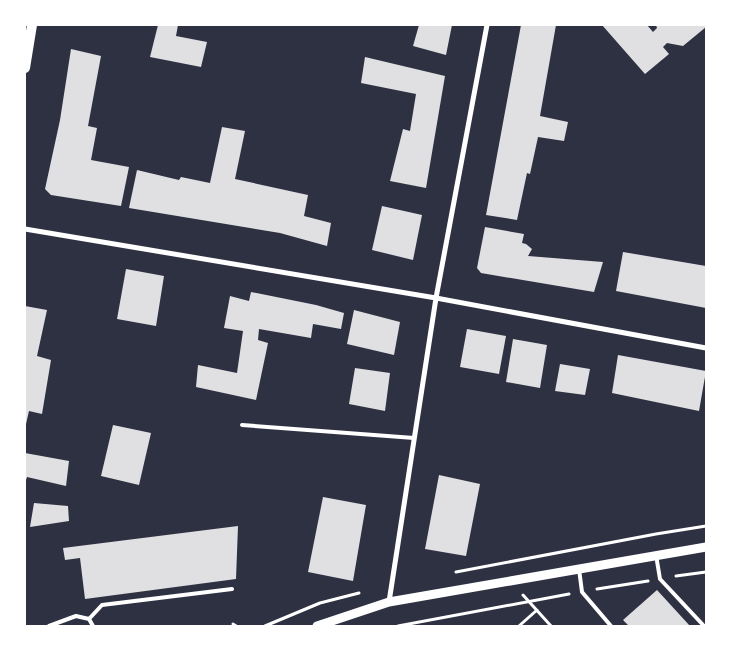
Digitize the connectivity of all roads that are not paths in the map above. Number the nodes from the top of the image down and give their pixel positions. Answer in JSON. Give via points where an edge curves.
{"nodes":[{"id":1,"x":32,"y":25,"type":"edge"},
{"id":2,"x":487,"y":25,"type":"edge"},
{"id":3,"x":25,"y":68,"type":"edge"},
{"id":4,"x":25,"y":229,"type":"edge"},
{"id":5,"x":436,"y":298,"type":"junction"},
{"id":6,"x":706,"y":348,"type":"edge"},
{"id":7,"x":242,"y":425,"type":"dead end"},
{"id":8,"x":414,"y":438,"type":"junction"},
{"id":9,"x":706,"y":547,"type":"edge"},
{"id":10,"x":656,"y":556,"type":"junction"},
{"id":11,"x":579,"y":569,"type":"junction"},
{"id":12,"x":232,"y":589,"type":"dead end"},
{"id":13,"x":389,"y":602,"type":"junction"},
{"id":14,"x":89,"y":620,"type":"junction"},
{"id":15,"x":49,"y":626,"type":"edge"},
{"id":16,"x":93,"y":626,"type":"edge"},
{"id":17,"x":317,"y":626,"type":"edge"},
{"id":18,"x":611,"y":626,"type":"edge"},
{"id":19,"x":704,"y":626,"type":"edge"}],
"edges":[{"from":1,"to":3,"type":"main road"},
{"from":2,"to":5,"type":"street"},
{"from":4,"to":5,"type":"street"},
{"from":5,"to":6,"type":"street"},
{"from":5,"to":8,"type":"street"},
{"from":7,"to":8,"type":"lane"},
{"from":8,"to":13,"type":"street"},
{"from":9,"to":10,"type":"street"},
{"from":10,"to":11,"type":"street"},
{"from":10,"to":19,"type":"lane","via":[[660,579]]},
{"from":11,"to":13,"type":"street"},
{"from":11,"to":18,"type":"lane","via":[[582,592]]},
{"from":12,"to":14,"type":"lane","via":[[102,605]]},
{"from":13,"to":17,"type":"street"},
{"from":14,"to":15,"type":"lane","via":[[76,616]]},
{"from":14,"to":16,"type":"lane"}]}
